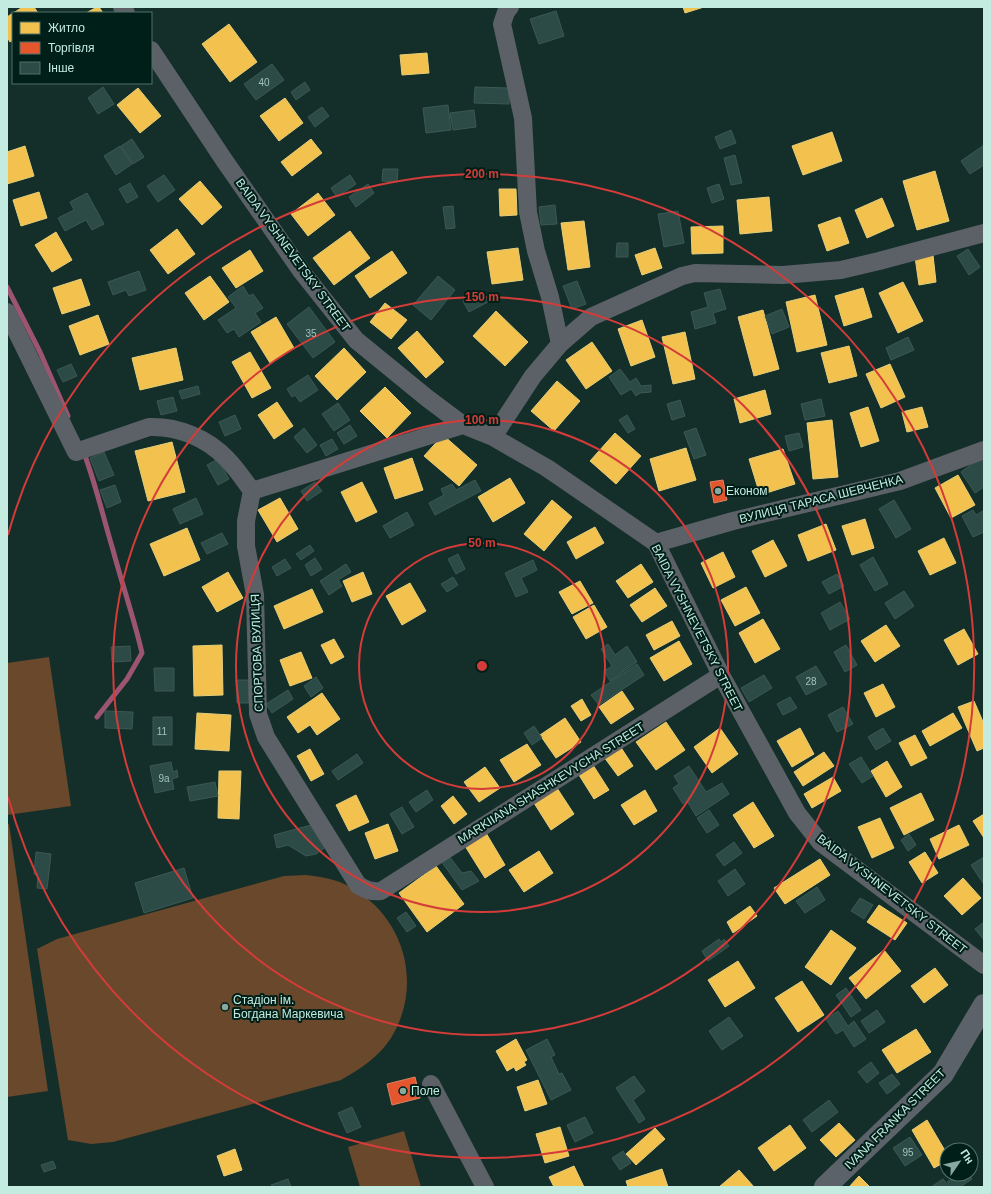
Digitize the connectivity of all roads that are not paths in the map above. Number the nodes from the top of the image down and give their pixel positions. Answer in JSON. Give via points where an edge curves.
{"nodes":[{"id":1,"x":510,"y":7,"type":"edge"},
{"id":2,"x":152,"y":52,"type":"edge"},
{"id":3,"x":984,"y":233,"type":"edge"},
{"id":4,"x":7,"y":312,"type":"edge"},
{"id":5,"x":14,"y":344,"type":"edge"},
{"id":6,"x":560,"y":344,"type":"junction"},
{"id":7,"x":463,"y":425,"type":"junction"},
{"id":8,"x":493,"y":437,"type":"junction"},
{"id":9,"x":984,"y":450,"type":"edge"},
{"id":10,"x":252,"y":491,"type":"junction"},
{"id":11,"x":656,"y":543,"type":"junction"},
{"id":12,"x":721,"y":675,"type":"junction"},
{"id":13,"x":381,"y":891,"type":"joint"},
{"id":14,"x":984,"y":965,"type":"edge"},
{"id":15,"x":984,"y":1006,"type":"edge"},
{"id":16,"x":432,"y":1084,"type":"dead end"},
{"id":17,"x":485,"y":1187,"type":"edge"},
{"id":18,"x":825,"y":1187,"type":"edge"}],
"edges":[{"from":1,"to":6,"type":"street","via":[[502,24],[523,118],[528,212]]},
{"from":2,"to":7,"type":"street","name":"BAIDA VYSHNEVETSKY STREET","via":[[302,272],[356,340]]},
{"from":3,"to":6,"type":"street","via":[[841,270],[783,275],[695,273],[682,276],[591,317]]},
{"from":4,"to":5,"type":"street"},
{"from":5,"to":10,"type":"street","via":[[76,452],[149,427],[162,426],[192,434],[206,441],[227,459]]},
{"from":6,"to":8,"type":"street","via":[[533,376]]},
{"from":7,"to":8,"type":"street","name":"BAIDA VYSHNEVETSKY STREET"},
{"from":7,"to":10,"type":"street"},
{"from":8,"to":11,"type":"street","name":"BAIDA VYSHNEVETSKY STREET","via":[[547,468]]},
{"from":9,"to":11,"type":"street","name":"ВУЛИЦЯ ТАРАСА ШЕВЧЕНКА","via":[[900,481],[733,521]]},
{"from":10,"to":13,"type":"street","name":"СПОРТОВА ВУЛИЦЯ","via":[[246,521],[246,546],[255,595],[258,714],[262,728],[358,885],[374,892]]},
{"from":11,"to":12,"type":"street","name":"BAIDA VYSHNEVETSKY STREET"},
{"from":12,"to":13,"type":"street","name":"MARKIIANA SHASHKEVYCHA STREET"},
{"from":12,"to":14,"type":"street","name":"BAIDA VYSHNEVETSKY STREET","via":[[797,813],[820,842]]},
{"from":15,"to":18,"type":"street","name":"IVANA FRANKA STREET","via":[[944,1074]]},
{"from":16,"to":17,"type":"street"}]}
